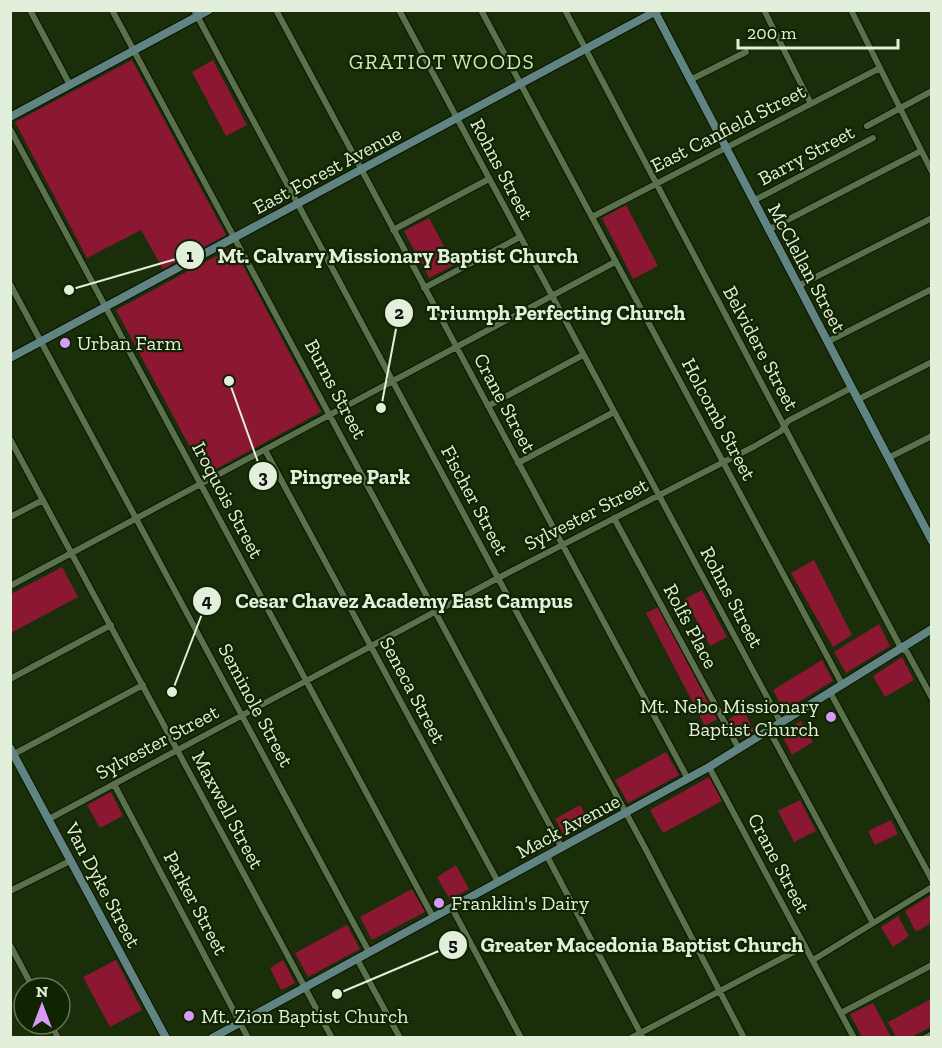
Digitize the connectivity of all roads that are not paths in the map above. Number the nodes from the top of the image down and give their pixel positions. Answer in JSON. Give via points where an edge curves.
{"nodes":[{"id":1,"x":30,"y":10,"type":"edge"},
{"id":2,"x":112,"y":10,"type":"edge"},
{"id":3,"x":209,"y":10,"type":"edge"},
{"id":4,"x":276,"y":10,"type":"edge"},
{"id":5,"x":399,"y":10,"type":"edge"},
{"id":6,"x":481,"y":10,"type":"edge"},
{"id":7,"x":565,"y":10,"type":"edge"},
{"id":8,"x":764,"y":10,"type":"edge"},
{"id":9,"x":851,"y":10,"type":"edge"},
{"id":10,"x":656,"y":11,"type":"edge"},
{"id":11,"x":195,"y":14,"type":"edge"},
{"id":12,"x":586,"y":50,"type":"junction"},
{"id":13,"x":134,"y":51,"type":"junction"},
{"id":14,"x":746,"y":52,"type":"dead end"},
{"id":15,"x":880,"y":68,"type":"junction"},
{"id":16,"x":690,"y":80,"type":"junction"},
{"id":17,"x":70,"y":85,"type":"junction"},
{"id":18,"x":520,"y":85,"type":"junction"},
{"id":19,"x":932,"y":91,"type":"edge"},
{"id":20,"x":811,"y":104,"type":"junction"},
{"id":21,"x":900,"y":109,"type":"junction"},
{"id":22,"x":10,"y":117,"type":"edge"},
{"id":23,"x":457,"y":119,"type":"junction"},
{"id":24,"x":867,"y":126,"type":"dead end"},
{"id":25,"x":10,"y":129,"type":"edge"},
{"id":26,"x":873,"y":138,"type":"dead end"},
{"id":27,"x":725,"y":148,"type":"junction"},
{"id":28,"x":921,"y":151,"type":"junction"},
{"id":29,"x":361,"y":170,"type":"junction"},
{"id":30,"x":932,"y":172,"type":"edge"},
{"id":31,"x":489,"y":179,"type":"junction"},
{"id":32,"x":656,"y":184,"type":"junction"},
{"id":33,"x":753,"y":201,"type":"junction"},
{"id":34,"x":298,"y":205,"type":"junction"},
{"id":35,"x":592,"y":217,"type":"junction"},
{"id":36,"x":932,"y":218,"type":"edge"},
{"id":37,"x":393,"y":230,"type":"junction"},
{"id":38,"x":768,"y":230,"type":"junction"},
{"id":39,"x":520,"y":237,"type":"junction"},
{"id":40,"x":235,"y":238,"type":"junction"},
{"id":41,"x":615,"y":262,"type":"junction"},
{"id":42,"x":10,"y":284,"type":"edge"},
{"id":43,"x":798,"y":286,"type":"junction"},
{"id":44,"x":424,"y":288,"type":"junction"},
{"id":45,"x":932,"y":289,"type":"edge"},
{"id":46,"x":552,"y":296,"type":"junction"},
{"id":47,"x":106,"y":307,"type":"junction"},
{"id":48,"x":42,"y":342,"type":"junction"},
{"id":49,"x":827,"y":342,"type":"junction"},
{"id":50,"x":456,"y":347,"type":"junction"},
{"id":51,"x":583,"y":355,"type":"junction"},
{"id":52,"x":10,"y":358,"type":"edge"},
{"id":53,"x":932,"y":362,"type":"edge"},
{"id":54,"x":393,"y":381,"type":"junction"},
{"id":55,"x":851,"y":388,"type":"junction"},
{"id":56,"x":857,"y":400,"type":"junction"},
{"id":57,"x":488,"y":406,"type":"junction"},
{"id":58,"x":614,"y":412,"type":"junction"},
{"id":59,"x":331,"y":415,"type":"junction"},
{"id":60,"x":784,"y":426,"type":"junction"},
{"id":61,"x":932,"y":436,"type":"edge"},
{"id":62,"x":10,"y":439,"type":"edge"},
{"id":63,"x":266,"y":450,"type":"junction"},
{"id":64,"x":888,"y":458,"type":"junction"},
{"id":65,"x":723,"y":462,"type":"junction"},
{"id":66,"x":518,"y":463,"type":"junction"},
{"id":67,"x":201,"y":484,"type":"junction"},
{"id":68,"x":658,"y":495,"type":"junction"},
{"id":69,"x":44,"y":500,"type":"junction"},
{"id":70,"x":10,"y":517,"type":"edge"},
{"id":71,"x":614,"y":518,"type":"junction"},
{"id":72,"x":137,"y":519,"type":"junction"},
{"id":73,"x":928,"y":526,"type":"edge"},
{"id":74,"x":932,"y":541,"type":"edge"},
{"id":75,"x":562,"y":545,"type":"junction"},
{"id":76,"x":72,"y":554,"type":"junction"},
{"id":77,"x":498,"y":578,"type":"junction"},
{"id":78,"x":10,"y":586,"type":"edge"},
{"id":79,"x":435,"y":611,"type":"junction"},
{"id":80,"x":111,"y":625,"type":"junction"},
{"id":81,"x":932,"y":628,"type":"edge"},
{"id":82,"x":371,"y":646,"type":"junction"},
{"id":83,"x":901,"y":648,"type":"junction"},
{"id":84,"x":10,"y":679,"type":"edge"},
{"id":85,"x":306,"y":681,"type":"junction"},
{"id":86,"x":842,"y":684,"type":"junction"},
{"id":87,"x":143,"y":685,"type":"junction"},
{"id":88,"x":830,"y":692,"type":"junction"},
{"id":89,"x":932,"y":698,"type":"edge"},
{"id":90,"x":242,"y":714,"type":"junction"},
{"id":91,"x":781,"y":723,"type":"junction"},
{"id":92,"x":769,"y":730,"type":"junction"},
{"id":93,"x":177,"y":749,"type":"junction"},
{"id":94,"x":739,"y":749,"type":"junction"},
{"id":95,"x":12,"y":751,"type":"edge"},
{"id":96,"x":709,"y":767,"type":"junction"},
{"id":97,"x":688,"y":779,"type":"junction"},
{"id":98,"x":114,"y":784,"type":"junction"},
{"id":99,"x":626,"y":813,"type":"junction"},
{"id":100,"x":49,"y":819,"type":"junction"},
{"id":101,"x":562,"y":848,"type":"junction"},
{"id":102,"x":546,"y":856,"type":"junction"},
{"id":103,"x":70,"y":861,"type":"junction"},
{"id":104,"x":932,"y":880,"type":"edge"},
{"id":105,"x":498,"y":882,"type":"junction"},
{"id":106,"x":932,"y":887,"type":"edge"},
{"id":107,"x":10,"y":891,"type":"edge"},
{"id":108,"x":452,"y":908,"type":"junction"},
{"id":109,"x":434,"y":917,"type":"junction"},
{"id":110,"x":873,"y":923,"type":"junction"},
{"id":111,"x":10,"y":945,"type":"edge"},
{"id":112,"x":805,"y":946,"type":"junction"},
{"id":113,"x":369,"y":952,"type":"junction"},
{"id":114,"x":357,"y":959,"type":"junction"},
{"id":115,"x":813,"y":960,"type":"junction"},
{"id":116,"x":932,"y":965,"type":"edge"},
{"id":117,"x":27,"y":976,"type":"edge"},
{"id":118,"x":306,"y":987,"type":"junction"},
{"id":119,"x":719,"y":991,"type":"junction"},
{"id":120,"x":841,"y":1013,"type":"junction"},
{"id":121,"x":240,"y":1022,"type":"junction"},
{"id":122,"x":932,"y":1034,"type":"edge"},
{"id":123,"x":642,"y":1035,"type":"edge"},
{"id":124,"x":166,"y":1038,"type":"edge"},
{"id":125,"x":212,"y":1038,"type":"edge"},
{"id":126,"x":248,"y":1038,"type":"edge"},
{"id":127,"x":332,"y":1038,"type":"edge"},
{"id":128,"x":400,"y":1038,"type":"edge"},
{"id":129,"x":521,"y":1038,"type":"edge"},
{"id":130,"x":631,"y":1038,"type":"edge"},
{"id":131,"x":744,"y":1038,"type":"edge"},
{"id":132,"x":854,"y":1038,"type":"edge"},
{"id":133,"x":925,"y":1038,"type":"edge"}],
"edges":[{"from":1,"to":17,"type":"street"},
{"from":2,"to":13,"type":"street","name":"Burns Street"},
{"from":3,"to":11,"type":"main road"},
{"from":4,"to":29,"type":"street","name":"Crane Street"},
{"from":5,"to":23,"type":"street","name":"Rohns Street"},
{"from":6,"to":18,"type":"street","name":"Holcomb Street"},
{"from":7,"to":12,"type":"street","name":"Belvidere Street"},
{"from":8,"to":20,"type":"street"},
{"from":9,"to":15,"type":"street"},
{"from":10,"to":12,"type":"main road","name":"East Forest Avenue"},
{"from":10,"to":16,"type":"main road","name":"McClellan Street"},
{"from":11,"to":13,"type":"main road"},
{"from":11,"to":34,"type":"street","name":"Fischer Street"},
{"from":12,"to":18,"type":"main road","name":"East Forest Avenue"},
{"from":12,"to":32,"type":"street","name":"Belvidere Street"},
{"from":13,"to":17,"type":"main road"},
{"from":13,"to":40,"type":"street","name":"Burns Street"},
{"from":14,"to":16,"type":"street"},
{"from":15,"to":20,"type":"street","name":"East Canfield Street"},
{"from":15,"to":21,"type":"street"},
{"from":16,"to":27,"type":"main road","name":"McClellan Street"},
{"from":17,"to":22,"type":"main road"},
{"from":18,"to":23,"type":"main road","name":"East Forest Avenue"},
{"from":18,"to":35,"type":"street","name":"Holcomb Street"},
{"from":19,"to":21,"type":"street"},
{"from":20,"to":27,"type":"street","name":"East Canfield Street"},
{"from":21,"to":24,"type":"street"},
{"from":21,"to":28,"type":"street"},
{"from":23,"to":29,"type":"main road","name":"East Forest Avenue"},
{"from":23,"to":31,"type":"street","name":"Rohns Street"},
{"from":25,"to":47,"type":"street","name":"Iroquois Street"},
{"from":26,"to":33,"type":"street","name":"Barry Street"},
{"from":27,"to":32,"type":"street","name":"East Canfield Street"},
{"from":27,"to":33,"type":"main road","name":"McClellan Street"},
{"from":28,"to":30,"type":"street"},
{"from":28,"to":38,"type":"street"},
{"from":29,"to":34,"type":"main road","name":"East Forest Avenue"},
{"from":29,"to":37,"type":"street","name":"Crane Street"},
{"from":31,"to":37,"type":"street"},
{"from":31,"to":39,"type":"street","name":"Rohns Street"},
{"from":32,"to":35,"type":"street","name":"East Canfield Street"},
{"from":32,"to":60,"type":"street","name":"Belvidere Street"},
{"from":33,"to":38,"type":"main road","name":"McClellan Street"},
{"from":34,"to":40,"type":"main road","name":"East Forest Avenue"},
{"from":34,"to":54,"type":"street","name":"Fischer Street"},
{"from":35,"to":41,"type":"street","name":"Holcomb Street"},
{"from":36,"to":43,"type":"street"},
{"from":37,"to":44,"type":"street","name":"Crane Street"},
{"from":38,"to":43,"type":"main road","name":"McClellan Street"},
{"from":39,"to":44,"type":"street"},
{"from":39,"to":46,"type":"street","name":"Rohns Street"},
{"from":40,"to":47,"type":"main road","name":"East Forest Avenue"},
{"from":40,"to":59,"type":"street","name":"Burns Street"},
{"from":41,"to":46,"type":"street"},
{"from":41,"to":65,"type":"street","name":"Holcomb Street"},
{"from":42,"to":48,"type":"street","name":"Seminole Street"},
{"from":43,"to":49,"type":"main road","name":"McClellan Street"},
{"from":44,"to":50,"type":"street","name":"Crane Street"},
{"from":45,"to":49,"type":"street"},
{"from":46,"to":50,"type":"street"},
{"from":46,"to":51,"type":"street","name":"Rohns Street"},
{"from":47,"to":48,"type":"main road","name":"East Forest Avenue"},
{"from":47,"to":67,"type":"street","name":"Iroquois Street"},
{"from":48,"to":52,"type":"main road","name":"East Forest Avenue"},
{"from":48,"to":72,"type":"street","name":"Seminole Street"},
{"from":49,"to":55,"type":"main road","name":"McClellan Street"},
{"from":50,"to":54,"type":"street"},
{"from":50,"to":57,"type":"street","name":"Crane Street"},
{"from":51,"to":57,"type":"street"},
{"from":51,"to":58,"type":"street","name":"Rohns Street"},
{"from":53,"to":56,"type":"street"},
{"from":54,"to":59,"type":"street"},
{"from":54,"to":77,"type":"street","name":"Fischer Street"},
{"from":55,"to":56,"type":"main road","name":"McClellan Street"},
{"from":55,"to":60,"type":"street","name":"Sylvester Street"},
{"from":56,"to":64,"type":"main road","name":"McClellan Street"},
{"from":57,"to":66,"type":"street","name":"Crane Street"},
{"from":58,"to":66,"type":"street"},
{"from":58,"to":68,"type":"street","name":"Rohns Street"},
{"from":59,"to":63,"type":"street"},
{"from":59,"to":79,"type":"street","name":"Burns Street"},
{"from":60,"to":65,"type":"street","name":"Sylvester Street"},
{"from":60,"to":83,"type":"street","name":"Belvidere Street"},
{"from":61,"to":64,"type":"street"},
{"from":62,"to":69,"type":"street","name":"Maxwell Street"},
{"from":63,"to":67,"type":"street"},
{"from":63,"to":82,"type":"street","name":"Seneca Street"},
{"from":64,"to":73,"type":"main road","name":"McClellan Street"},
{"from":65,"to":68,"type":"street","name":"Sylvester Street"},
{"from":65,"to":86,"type":"street","name":"Holcomb Street"},
{"from":66,"to":75,"type":"street","name":"Crane Street"},
{"from":67,"to":72,"type":"street"},
{"from":67,"to":85,"type":"street","name":"Iroquois Street"},
{"from":68,"to":71,"type":"street","name":"Sylvester Street"},
{"from":68,"to":91,"type":"street","name":"Rohns Street"},
{"from":69,"to":70,"type":"street"},
{"from":69,"to":76,"type":"street","name":"Maxwell Street"},
{"from":71,"to":75,"type":"street","name":"Sylvester Street"},
{"from":71,"to":94,"type":"street","name":"Rolfs Place"},
{"from":72,"to":76,"type":"street"},
{"from":72,"to":90,"type":"street","name":"Seminole Street"},
{"from":73,"to":74,"type":"main road","name":"McClellan Street"},
{"from":75,"to":77,"type":"street","name":"Sylvester Street"},
{"from":75,"to":97,"type":"street","name":"Crane Street"},
{"from":76,"to":78,"type":"street"},
{"from":76,"to":80,"type":"street","name":"Maxwell Street"},
{"from":77,"to":79,"type":"street","name":"Sylvester Street"},
{"from":77,"to":99,"type":"street","name":"Fischer Street"},
{"from":79,"to":82,"type":"street","name":"Sylvester Street"},
{"from":79,"to":101,"type":"street","name":"Burns Street"},
{"from":80,"to":84,"type":"street"},
{"from":80,"to":87,"type":"street","name":"Maxwell Street"},
{"from":81,"to":83,"type":"main road","name":"Mack Avenue"},
{"from":82,"to":85,"type":"street","name":"Sylvester Street"},
{"from":82,"to":105,"type":"street","name":"Seneca Street"},
{"from":83,"to":86,"type":"main road","name":"Mack Avenue"},
{"from":83,"to":89,"type":"street","name":"Belvidere Street"},
{"from":85,"to":90,"type":"street","name":"Sylvester Street"},
{"from":85,"to":109,"type":"street","name":"Iroquois Street"},
{"from":86,"to":88,"type":"main road","name":"Mack Avenue"},
{"from":87,"to":93,"type":"street","name":"Maxwell Street"},
{"from":87,"to":95,"type":"street"},
{"from":88,"to":91,"type":"main road","name":"Mack Avenue"},
{"from":88,"to":104,"type":"street"},
{"from":90,"to":93,"type":"street","name":"Sylvester Street"},
{"from":90,"to":113,"type":"street","name":"Seminole Street"},
{"from":91,"to":92,"type":"main road","name":"Mack Avenue"},
{"from":92,"to":94,"type":"main road","name":"Mack Avenue"},
{"from":92,"to":110,"type":"street"},
{"from":93,"to":98,"type":"street","name":"Sylvester Street"},
{"from":93,"to":118,"type":"street","name":"Maxwell Street"},
{"from":94,"to":96,"type":"main road","name":"Mack Avenue"},
{"from":95,"to":100,"type":"main road","name":"Van Dyke Street"},
{"from":96,"to":97,"type":"main road","name":"Mack Avenue"},
{"from":96,"to":112,"type":"street","name":"Crane Street"},
{"from":97,"to":99,"type":"main road","name":"Mack Avenue"},
{"from":98,"to":100,"type":"street","name":"Sylvester Street"},
{"from":98,"to":121,"type":"street","name":"Parker Street"},
{"from":99,"to":101,"type":"main road","name":"Mack Avenue"},
{"from":99,"to":119,"type":"street","name":"Fischer Street"},
{"from":100,"to":103,"type":"main road","name":"Van Dyke Street"},
{"from":101,"to":102,"type":"main road","name":"Mack Avenue"},
{"from":102,"to":105,"type":"main road","name":"Mack Avenue"},
{"from":102,"to":123,"type":"street"},
{"from":103,"to":107,"type":"street"},
{"from":103,"to":124,"type":"main road","name":"Van Dyke Street"},
{"from":105,"to":108,"type":"main road","name":"Mack Avenue"},
{"from":106,"to":110,"type":"street"},
{"from":108,"to":109,"type":"main road","name":"Mack Avenue"},
{"from":108,"to":129,"type":"street"},
{"from":109,"to":113,"type":"main road","name":"Mack Avenue"},
{"from":110,"to":115,"type":"street"},
{"from":111,"to":117,"type":"street"},
{"from":112,"to":115,"type":"street","name":"Crane Street"},
{"from":112,"to":119,"type":"street"},
{"from":113,"to":114,"type":"main road","name":"Mack Avenue"},
{"from":114,"to":118,"type":"main road","name":"Mack Avenue"},
{"from":114,"to":128,"type":"street"},
{"from":115,"to":120,"type":"street","name":"Crane Street"},
{"from":116,"to":120,"type":"street"},
{"from":118,"to":121,"type":"main road","name":"Mack Avenue"},
{"from":118,"to":127,"type":"street","name":"Maxwell Street"},
{"from":119,"to":123,"type":"street"},
{"from":119,"to":131,"type":"street","name":"Fischer Street"},
{"from":120,"to":132,"type":"street","name":"Crane Street"},
{"from":121,"to":125,"type":"main road","name":"Mack Avenue"},
{"from":121,"to":126,"type":"street","name":"Parker Street"},
{"from":122,"to":133,"type":"street"},
{"from":123,"to":130,"type":"street"}]}
